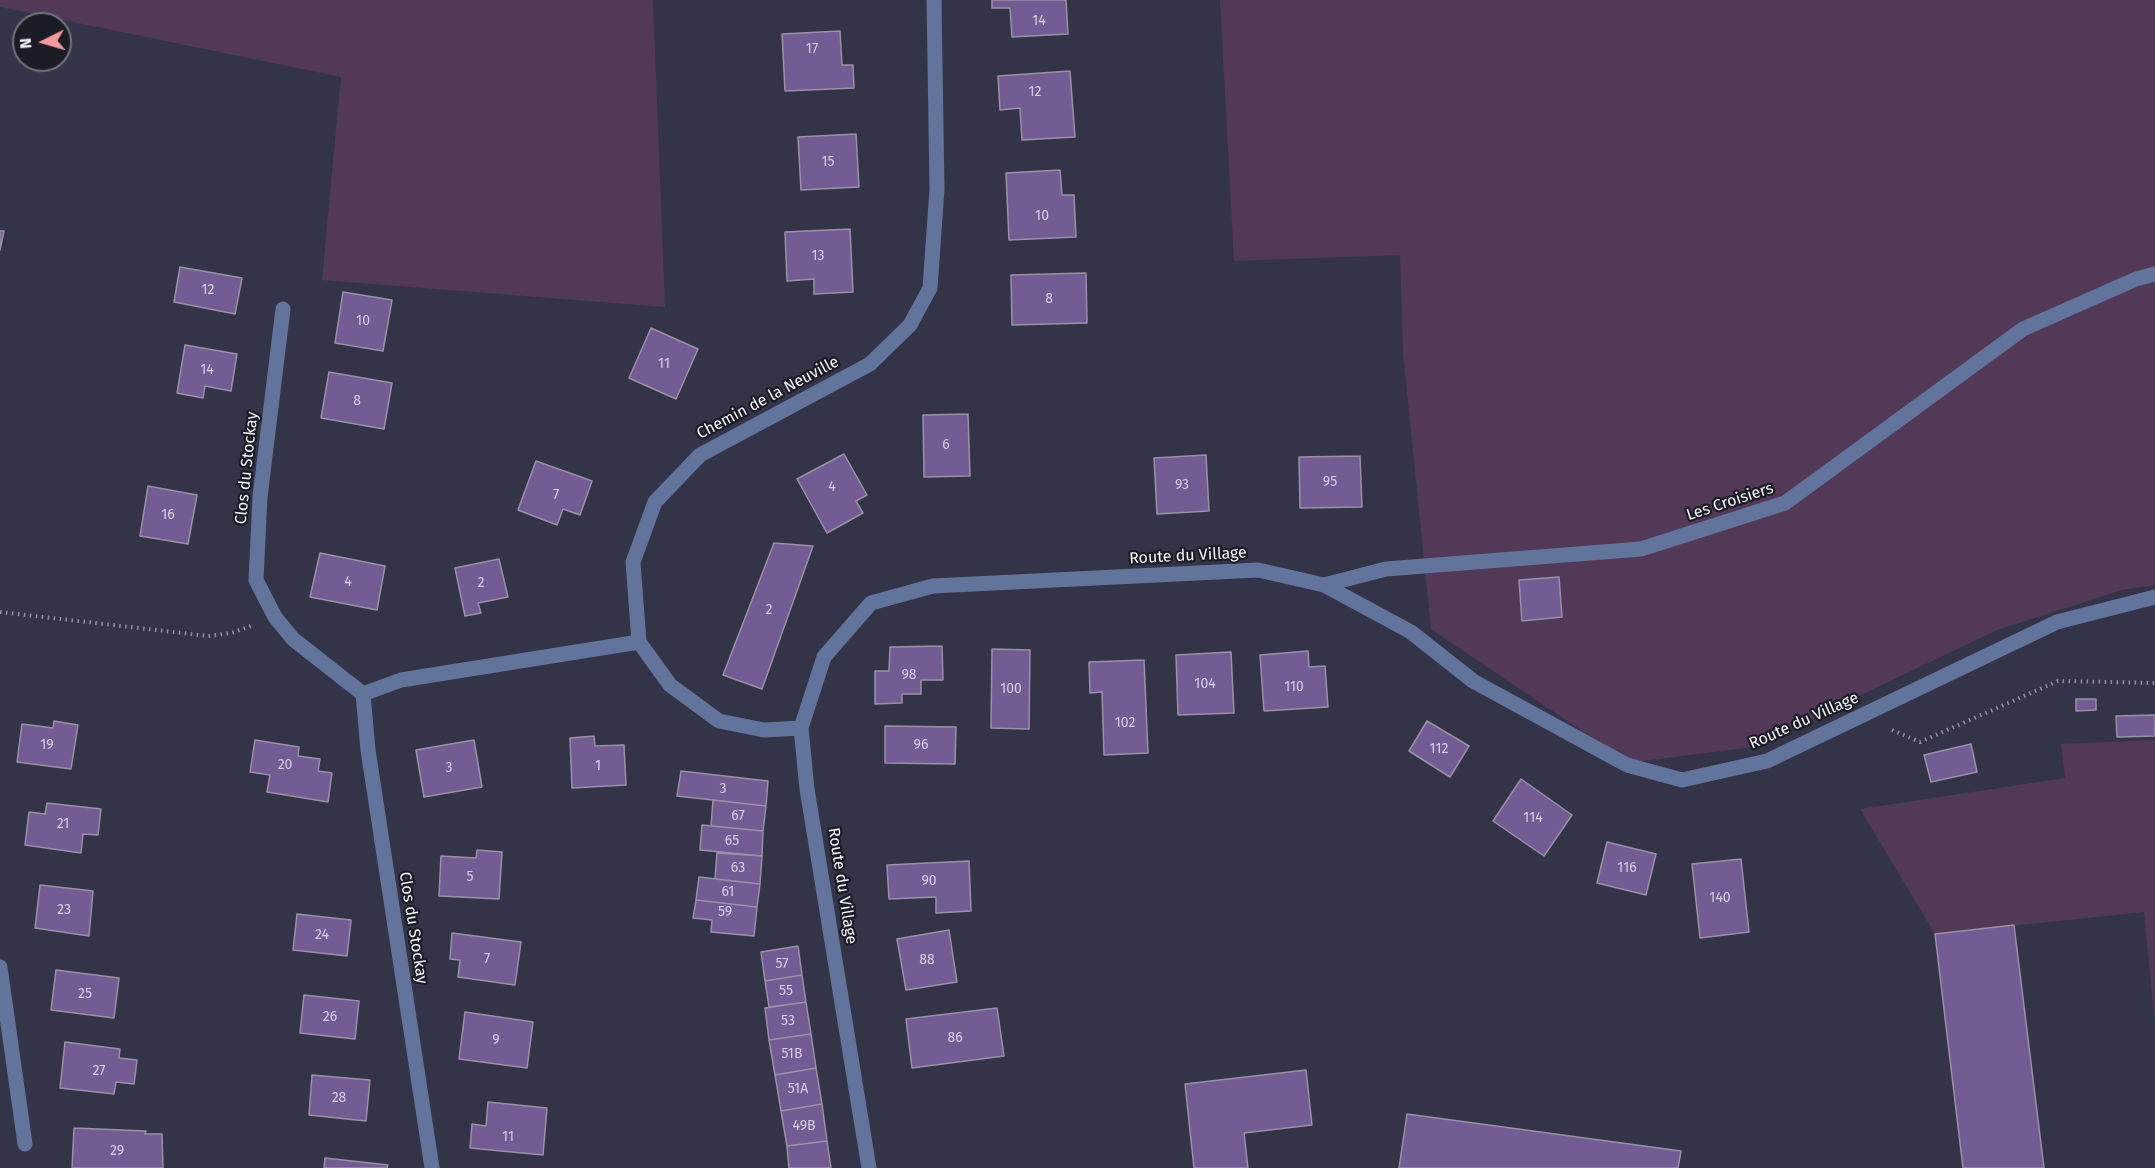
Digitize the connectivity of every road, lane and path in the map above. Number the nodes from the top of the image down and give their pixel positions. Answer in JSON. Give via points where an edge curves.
{"nodes":[{"id":1,"x":934,"y":0,"type":"edge"},
{"id":2,"x":2155,"y":274,"type":"edge"},
{"id":3,"x":283,"y":309,"type":"dead end"},
{"id":4,"x":1324,"y":585,"type":"junction"},
{"id":5,"x":2155,"y":597,"type":"edge"},
{"id":6,"x":0,"y":612,"type":"edge"},
{"id":7,"x":274,"y":617,"type":"junction"},
{"id":8,"x":639,"y":642,"type":"junction"},
{"id":9,"x":2155,"y":684,"type":"edge"},
{"id":10,"x":363,"y":694,"type":"junction"},
{"id":11,"x":1873,"y":710,"type":"junction"},
{"id":12,"x":801,"y":728,"type":"junction"},
{"id":13,"x":0,"y":967,"type":"edge"},
{"id":14,"x":4,"y":1020,"type":"edge"},
{"id":15,"x":25,"y":1144,"type":"dead end"},
{"id":16,"x":432,"y":1168,"type":"edge"},
{"id":17,"x":869,"y":1168,"type":"edge"}],
"edges":[{"from":1,"to":8,"type":"street","name":"Chemin de la Neuville","via":[[937,189],[930,288],[910,325],[870,364],[700,455],[655,502],[633,562]]},
{"from":2,"to":4,"type":"street","name":"Les Croisiers","via":[[2023,329],[1785,503],[1641,549],[1386,569]]},
{"from":3,"to":7,"type":"street","name":"Clos du Stockay","via":[[260,497],[256,580]]},
{"from":4,"to":11,"type":"street","name":"Route du Village","via":[[1411,632],[1473,681],[1627,765],[1682,780],[1767,761]]},
{"from":4,"to":12,"type":"street","name":"Route du Village","via":[[1258,570],[933,585],[871,603],[824,657]]},
{"from":5,"to":11,"type":"street","name":"Route du Village","via":[[2057,622]]},
{"from":6,"to":7,"type":"path","via":[[208,636],[231,633]]},
{"from":7,"to":10,"type":"street","name":"Clos du Stockay","via":[[293,639]]},
{"from":8,"to":10,"type":"street","via":[[401,680]]},
{"from":8,"to":12,"type":"street","via":[[670,685],[719,721],[764,730]]},
{"from":9,"to":11,"type":"path","via":[[2058,681],[1920,742],[1886,728]]},
{"from":10,"to":16,"type":"street","name":"Clos du Stockay","via":[[368,750]]},
{"from":12,"to":17,"type":"street","name":"Route du Village","via":[[807,789]]},
{"from":13,"to":14,"type":"street"},
{"from":14,"to":15,"type":"street"}]}
